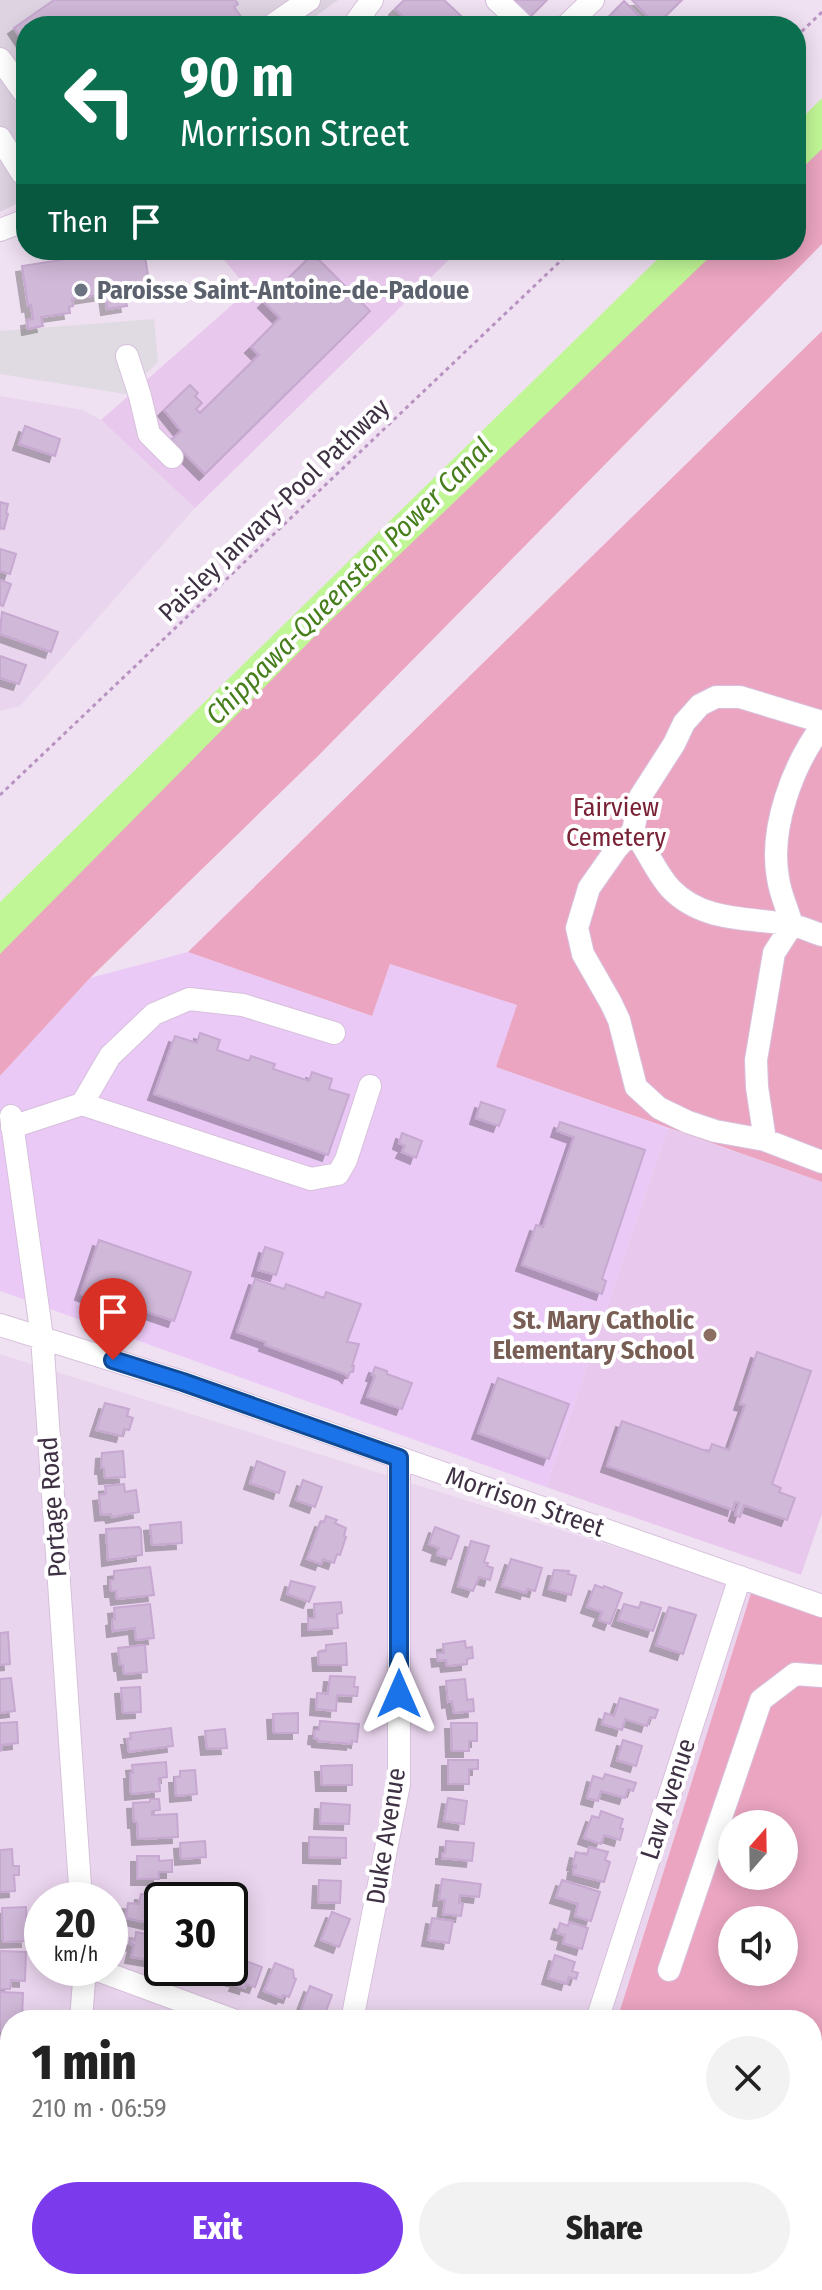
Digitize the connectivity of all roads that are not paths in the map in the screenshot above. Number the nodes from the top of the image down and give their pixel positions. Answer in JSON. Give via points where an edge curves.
{"nodes":[{"id":1,"x":309,"y":0,"type":"edge"},
{"id":2,"x":497,"y":0,"type":"edge"},
{"id":3,"x":593,"y":0,"type":"edge"},
{"id":4,"x":286,"y":16,"type":"edge"},
{"id":5,"x":514,"y":16,"type":"edge"},
{"id":6,"x":576,"y":16,"type":"edge"},
{"id":7,"x":0,"y":59,"type":"edge"},
{"id":8,"x":16,"y":81,"type":"edge"},
{"id":9,"x":0,"y":138,"type":"edge"},
{"id":10,"x":16,"y":160,"type":"edge"},
{"id":11,"x":127,"y":356,"type":"dead end"},
{"id":12,"x":172,"y":457,"type":"dead end"},
{"id":13,"x":822,"y":724,"type":"edge"},
{"id":14,"x":633,"y":831,"type":"junction"},
{"id":15,"x":792,"y":925,"type":"junction"},
{"id":16,"x":822,"y":935,"type":"edge"},
{"id":17,"x":334,"y":1033,"type":"dead end"},
{"id":18,"x":370,"y":1086,"type":"dead end"},
{"id":19,"x":82,"y":1104,"type":"junction"},
{"id":20,"x":765,"y":1140,"type":"junction"},
{"id":21,"x":822,"y":1162,"type":"edge"},
{"id":22,"x":0,"y":1325,"type":"edge"},
{"id":23,"x":42,"y":1337,"type":"junction"},
{"id":24,"x":399,"y":1458,"type":"junction"},
{"id":25,"x":740,"y":1577,"type":"junction"},
{"id":26,"x":822,"y":1606,"type":"edge"},
{"id":27,"x":822,"y":1676,"type":"edge"},
{"id":28,"x":80,"y":1882,"type":"edge"},
{"id":29,"x":669,"y":1970,"type":"dead end"},
{"id":30,"x":128,"y":1981,"type":"edge"},
{"id":31,"x":84,"y":1986,"type":"edge"},
{"id":32,"x":82,"y":2010,"type":"edge"},
{"id":33,"x":206,"y":2010,"type":"edge"},
{"id":34,"x":354,"y":2010,"type":"edge"},
{"id":35,"x":600,"y":2010,"type":"edge"}],
"edges":[{"from":1,"to":4,"type":"street"},
{"from":2,"to":5,"type":"street"},
{"from":3,"to":6,"type":"street"},
{"from":7,"to":8,"type":"street"},
{"from":9,"to":10,"type":"street"},
{"from":11,"to":12,"type":"street","via":[[149,434]]},
{"from":13,"to":14,"type":"street","via":[[740,697],[716,697],[700,705],[640,797]]},
{"from":13,"to":15,"type":"street","via":[[794,772],[777,838],[777,877]]},
{"from":14,"to":15,"type":"street","via":[[671,889],[691,904],[719,916]]},
{"from":14,"to":20,"type":"street","via":[[589,888],[577,928],[583,954],[619,1020],[636,1087],[659,1108],[688,1122]]},
{"from":15,"to":16,"type":"street"},
{"from":15,"to":20,"type":"street","via":[[774,953],[756,1060]]},
{"from":17,"to":19,"type":"street","via":[[243,1005],[189,999],[154,1014],[110,1056]]},
{"from":18,"to":19,"type":"street","via":[[338,1174],[311,1179]]},
{"from":19,"to":23,"type":"street","name":"Portage Road","via":[[11,1121]]},
{"from":20,"to":21,"type":"street"},
{"from":22,"to":23,"type":"street","name":"Morrison Street"},
{"from":23,"to":24,"type":"street","name":"Morrison Street"},
{"from":23,"to":28,"type":"street","name":"Portage Road"},
{"from":24,"to":25,"type":"street","name":"Morrison Street"},
{"from":24,"to":34,"type":"street","name":"Duke Avenue","via":[[399,1784]]},
{"from":25,"to":26,"type":"street","name":"Morrison Street"},
{"from":25,"to":35,"type":"street","name":"Law Avenue"},
{"from":27,"to":29,"type":"street","via":[[795,1674],[761,1700]]},
{"from":30,"to":33,"type":"street"},
{"from":31,"to":32,"type":"street"}]}
